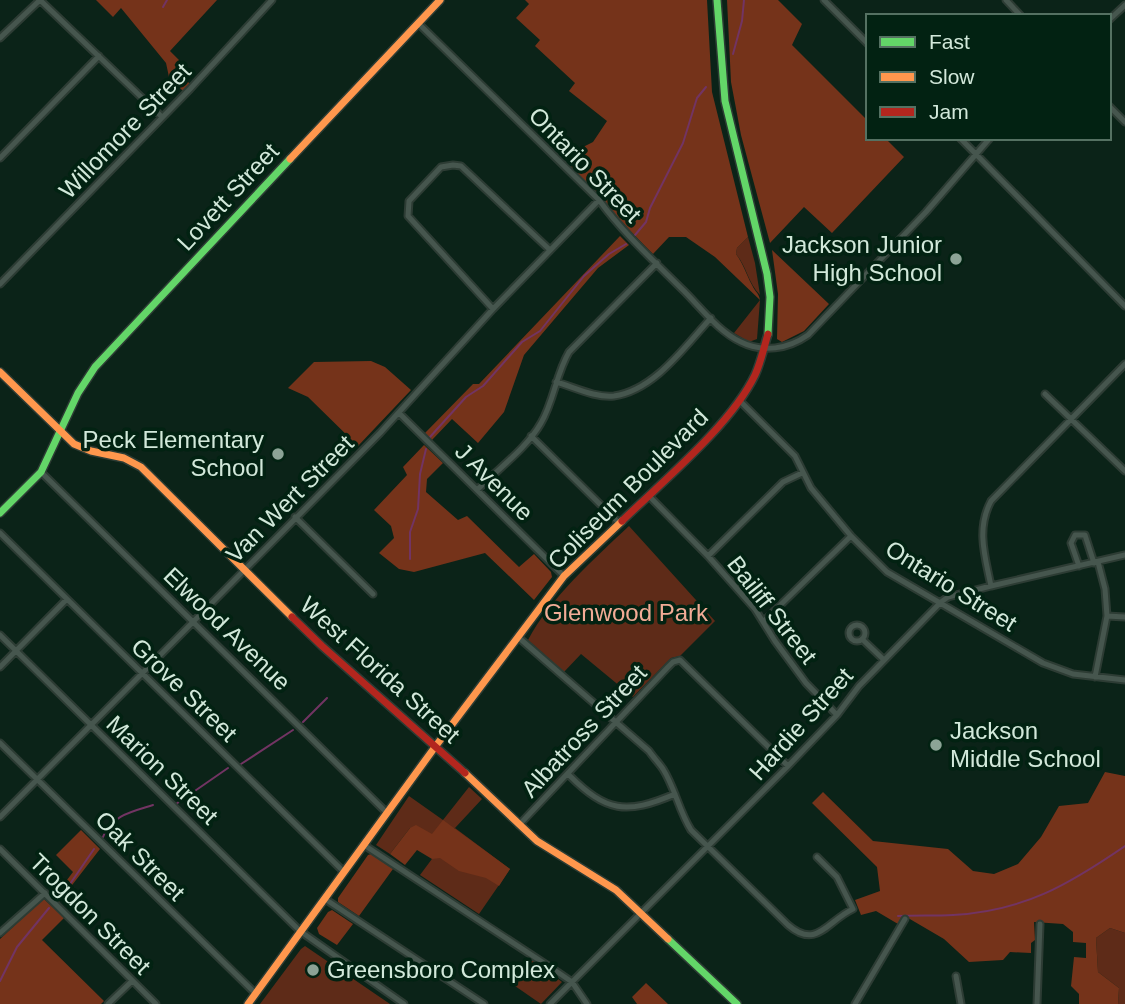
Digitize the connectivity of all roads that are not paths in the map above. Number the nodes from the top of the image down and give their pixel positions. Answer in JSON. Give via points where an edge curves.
{"nodes":[{"id":1,"x":40,"y":0,"type":"edge"},
{"id":2,"x":272,"y":0,"type":"edge"},
{"id":3,"x":440,"y":0,"type":"edge"},
{"id":4,"x":717,"y":0,"type":"edge"},
{"id":5,"x":824,"y":0,"type":"edge"},
{"id":6,"x":1006,"y":0,"type":"edge"},
{"id":7,"x":1125,"y":5,"type":"edge"},
{"id":8,"x":1019,"y":14,"type":"edge"},
{"id":9,"x":1111,"y":18,"type":"edge"},
{"id":10,"x":418,"y":23,"type":"junction"},
{"id":11,"x":0,"y":38,"type":"edge"},
{"id":12,"x":866,"y":42,"type":"edge"},
{"id":13,"x":99,"y":56,"type":"junction"},
{"id":14,"x":1111,"y":108,"type":"edge"},
{"id":15,"x":162,"y":117,"type":"junction"},
{"id":16,"x":1125,"y":122,"type":"edge"},
{"id":17,"x":962,"y":140,"type":"edge"},
{"id":18,"x":988,"y":140,"type":"edge"},
{"id":19,"x":975,"y":153,"type":"junction"},
{"id":20,"x":0,"y":158,"type":"edge"},
{"id":21,"x":599,"y":200,"type":"junction"},
{"id":22,"x":550,"y":250,"type":"junction"},
{"id":23,"x":657,"y":263,"type":"junction"},
{"id":24,"x":0,"y":284,"type":"edge"},
{"id":25,"x":1125,"y":306,"type":"edge"},
{"id":26,"x":493,"y":309,"type":"junction"},
{"id":27,"x":711,"y":318,"type":"junction"},
{"id":28,"x":764,"y":348,"type":"junction"},
{"id":29,"x":1125,"y":364,"type":"edge"},
{"id":30,"x":0,"y":372,"type":"edge"},
{"id":31,"x":556,"y":382,"type":"junction"},
{"id":32,"x":1045,"y":394,"type":"dead end"},
{"id":33,"x":740,"y":401,"type":"junction"},
{"id":34,"x":399,"y":413,"type":"junction"},
{"id":35,"x":1071,"y":419,"type":"junction"},
{"id":36,"x":60,"y":432,"type":"junction"},
{"id":37,"x":531,"y":436,"type":"junction"},
{"id":38,"x":1125,"y":471,"type":"edge"},
{"id":39,"x":41,"y":472,"type":"junction"},
{"id":40,"x":802,"y":473,"type":"junction"},
{"id":41,"x":477,"y":489,"type":"junction"},
{"id":42,"x":649,"y":496,"type":"junction"},
{"id":43,"x":0,"y":513,"type":"edge"},
{"id":44,"x":295,"y":517,"type":"junction"},
{"id":45,"x":619,"y":523,"type":"junction"},
{"id":46,"x":0,"y":533,"type":"edge"},
{"id":47,"x":851,"y":536,"type":"junction"},
{"id":48,"x":1125,"y":555,"type":"edge"},
{"id":49,"x":708,"y":556,"type":"junction"},
{"id":50,"x":1096,"y":562,"type":"junction"},
{"id":51,"x":1079,"y":566,"type":"junction"},
{"id":52,"x":244,"y":569,"type":"junction"},
{"id":53,"x":564,"y":576,"type":"junction"},
{"id":54,"x":991,"y":586,"type":"junction"},
{"id":55,"x":373,"y":594,"type":"dead end"},
{"id":56,"x":67,"y":599,"type":"junction"},
{"id":57,"x":941,"y":602,"type":"junction"},
{"id":58,"x":1107,"y":616,"type":"junction"},
{"id":59,"x":1125,"y":617,"type":"edge"},
{"id":60,"x":764,"y":621,"type":"junction"},
{"id":61,"x":194,"y":622,"type":"junction"},
{"id":62,"x":0,"y":635,"type":"edge"},
{"id":63,"x":518,"y":637,"type":"junction"},
{"id":64,"x":862,"y":639,"type":"dead end"},
{"id":65,"x":16,"y":650,"type":"junction"},
{"id":66,"x":884,"y":660,"type":"junction"},
{"id":67,"x":0,"y":667,"type":"edge"},
{"id":68,"x":141,"y":674,"type":"junction"},
{"id":69,"x":1095,"y":677,"type":"junction"},
{"id":70,"x":1125,"y":680,"type":"edge"},
{"id":71,"x":838,"y":715,"type":"junction"},
{"id":72,"x":616,"y":723,"type":"junction"},
{"id":73,"x":92,"y":726,"type":"junction"},
{"id":74,"x":0,"y":743,"type":"edge"},
{"id":75,"x":435,"y":747,"type":"junction"},
{"id":76,"x":788,"y":766,"type":"junction"},
{"id":77,"x":569,"y":775,"type":"junction"},
{"id":78,"x":37,"y":779,"type":"junction"},
{"id":79,"x":675,"y":794,"type":"junction"},
{"id":80,"x":387,"y":813,"type":"junction"},
{"id":81,"x":0,"y":817,"type":"edge"},
{"id":82,"x":519,"y":825,"type":"junction"},
{"id":83,"x":364,"y":845,"type":"junction"},
{"id":84,"x":709,"y":847,"type":"junction"},
{"id":85,"x":0,"y":849,"type":"edge"},
{"id":86,"x":817,"y":857,"type":"dead end"},
{"id":87,"x":344,"y":872,"type":"junction"},
{"id":88,"x":45,"y":893,"type":"junction"},
{"id":89,"x":325,"y":899,"type":"junction"},
{"id":90,"x":643,"y":914,"type":"junction"},
{"id":91,"x":905,"y":919,"type":"dead end"},
{"id":92,"x":1040,"y":925,"type":"dead end"},
{"id":93,"x":300,"y":931,"type":"junction"},
{"id":94,"x":0,"y":933,"type":"edge"},
{"id":95,"x":956,"y":975,"type":"dead end"},
{"id":96,"x":132,"y":981,"type":"junction"},
{"id":97,"x":572,"y":982,"type":"junction"},
{"id":98,"x":256,"y":994,"type":"junction"},
{"id":99,"x":108,"y":1004,"type":"edge"},
{"id":100,"x":156,"y":1004,"type":"edge"},
{"id":101,"x":248,"y":1004,"type":"edge"},
{"id":102,"x":404,"y":1004,"type":"edge"},
{"id":103,"x":484,"y":1004,"type":"edge"},
{"id":104,"x":551,"y":1004,"type":"edge"},
{"id":105,"x":587,"y":1004,"type":"edge"},
{"id":106,"x":737,"y":1004,"type":"edge"},
{"id":107,"x":855,"y":1004,"type":"edge"},
{"id":108,"x":961,"y":1004,"type":"edge"},
{"id":109,"x":1037,"y":1004,"type":"edge"}],
"edges":[{"from":1,"to":11,"type":"street"},
{"from":1,"to":13,"type":"street"},
{"from":2,"to":15,"type":"street","name":"Willomore Street"},
{"from":3,"to":10,"type":"main road","name":"Lovett Street"},
{"from":4,"to":28,"type":"main road","name":"Coliseum Boulevard","via":[[725,102],[767,274],[769,318]]},
{"from":5,"to":12,"type":"street"},
{"from":6,"to":8,"type":"street"},
{"from":7,"to":9,"type":"street"},
{"from":10,"to":21,"type":"street","name":"Ontario Street"},
{"from":10,"to":36,"type":"main road","name":"Lovett Street","via":[[95,367]]},
{"from":13,"to":15,"type":"street"},
{"from":13,"to":20,"type":"street"},
{"from":14,"to":16,"type":"street"},
{"from":15,"to":24,"type":"street","name":"Willomore Street"},
{"from":17,"to":19,"type":"street"},
{"from":18,"to":19,"type":"street"},
{"from":19,"to":25,"type":"street"},
{"from":19,"to":28,"type":"street","via":[[926,212],[808,335],[787,346]]},
{"from":21,"to":22,"type":"street","name":"Van Wert Street"},
{"from":21,"to":23,"type":"street","name":"Ontario Street"},
{"from":22,"to":26,"type":"street","name":"Van Wert Street"},
{"from":22,"to":26,"type":"street","via":[[461,166],[441,167],[408,201],[410,220]]},
{"from":23,"to":27,"type":"street","name":"Ontario Street"},
{"from":23,"to":31,"type":"street","via":[[569,352]]},
{"from":26,"to":34,"type":"street","name":"Van Wert Street"},
{"from":27,"to":28,"type":"street","name":"Ontario Street","via":[[736,340]]},
{"from":27,"to":31,"type":"street","via":[[643,386],[615,396]]},
{"from":28,"to":33,"type":"main road","name":"Coliseum Boulevard"},
{"from":29,"to":35,"type":"street"},
{"from":30,"to":36,"type":"main road","name":"West Florida Street"},
{"from":31,"to":37,"type":"street","via":[[542,422]]},
{"from":32,"to":35,"type":"street"},
{"from":33,"to":40,"type":"street","name":"Ontario Street","via":[[795,456]]},
{"from":33,"to":42,"type":"main road","name":"Coliseum Boulevard"},
{"from":34,"to":41,"type":"street","name":"J Avenue"},
{"from":34,"to":44,"type":"street","name":"Van Wert Street"},
{"from":35,"to":38,"type":"street"},
{"from":35,"to":54,"type":"street","via":[[991,500],[984,513],[982,544]]},
{"from":36,"to":39,"type":"main road","name":"Lovett Street"},
{"from":36,"to":52,"type":"main road","name":"West Florida Street","via":[[87,452],[132,460]]},
{"from":37,"to":41,"type":"street"},
{"from":37,"to":45,"type":"street"},
{"from":39,"to":43,"type":"main road","name":"Lovett Street"},
{"from":39,"to":61,"type":"street","name":"Elwood Avenue"},
{"from":40,"to":47,"type":"street","name":"Ontario Street"},
{"from":40,"to":49,"type":"street","via":[[783,482]]},
{"from":41,"to":53,"type":"street","name":"J Avenue"},
{"from":42,"to":45,"type":"main road","name":"Coliseum Boulevard"},
{"from":42,"to":49,"type":"street","name":"Bailiff Street"},
{"from":44,"to":52,"type":"street","name":"Van Wert Street"},
{"from":44,"to":55,"type":"street"},
{"from":45,"to":53,"type":"main road","name":"Coliseum Boulevard"},
{"from":46,"to":56,"type":"street","name":"Grove Street"},
{"from":47,"to":57,"type":"street","name":"Ontario Street","via":[[887,572]]},
{"from":47,"to":60,"type":"street"},
{"from":48,"to":50,"type":"street","name":"Hardie Street"},
{"from":49,"to":60,"type":"street","name":"Bailiff Street"},
{"from":50,"to":51,"type":"street","name":"Hardie Street"},
{"from":50,"to":51,"type":"street","via":[[1085,535],[1079,533],[1071,543]]},
{"from":50,"to":58,"type":"street"},
{"from":51,"to":54,"type":"street","name":"Hardie Street"},
{"from":52,"to":61,"type":"street","name":"Van Wert Street"},
{"from":52,"to":75,"type":"main road","name":"West Florida Street"},
{"from":53,"to":63,"type":"main road","name":"Coliseum Boulevard"},
{"from":54,"to":57,"type":"street","name":"Hardie Street"},
{"from":56,"to":65,"type":"street"},
{"from":56,"to":68,"type":"street","name":"Grove Street"},
{"from":57,"to":66,"type":"street","name":"Hardie Street"},
{"from":57,"to":69,"type":"street","name":"Ontario Street","via":[[1042,663]]},
{"from":58,"to":59,"type":"street"},
{"from":58,"to":69,"type":"street"},
{"from":60,"to":71,"type":"street","name":"Bailiff Street","via":[[806,683]]},
{"from":61,"to":68,"type":"street","name":"Van Wert Street"},
{"from":61,"to":80,"type":"street","name":"Elwood Avenue"},
{"from":62,"to":65,"type":"street","name":"Marion Street"},
{"from":63,"to":72,"type":"street"},
{"from":63,"to":75,"type":"main road","name":"Coliseum Boulevard"},
{"from":64,"to":66,"type":"street"},
{"from":65,"to":67,"type":"street"},
{"from":65,"to":73,"type":"street","name":"Marion Street"},
{"from":66,"to":71,"type":"street","name":"Hardie Street"},
{"from":68,"to":73,"type":"street","name":"Van Wert Street"},
{"from":68,"to":87,"type":"street","name":"Grove Street"},
{"from":69,"to":70,"type":"street","name":"Ontario Street"},
{"from":71,"to":76,"type":"street","name":"Hardie Street"},
{"from":72,"to":76,"type":"street","name":"Albatross Street","via":[[680,660]]},
{"from":72,"to":77,"type":"street","name":"Albatross Street"},
{"from":72,"to":79,"type":"street","via":[[649,751]]},
{"from":73,"to":78,"type":"street","name":"Van Wert Street"},
{"from":73,"to":93,"type":"street","name":"Marion Street"},
{"from":74,"to":78,"type":"street","name":"Oak Street"},
{"from":75,"to":80,"type":"main road","name":"Coliseum Boulevard"},
{"from":75,"to":82,"type":"main road","name":"West Florida Street"},
{"from":76,"to":84,"type":"street","name":"Hardie Street"},
{"from":77,"to":79,"type":"street","via":[[588,794],[611,805],[652,804]]},
{"from":77,"to":82,"type":"street","name":"Albatross Street"},
{"from":78,"to":81,"type":"street","name":"Van Wert Street"},
{"from":78,"to":98,"type":"street","name":"Oak Street"},
{"from":79,"to":84,"type":"street","via":[[691,830]]},
{"from":80,"to":83,"type":"main road","name":"Coliseum Boulevard"},
{"from":82,"to":90,"type":"main road","name":"West Florida Street","via":[[548,849],[616,890]]},
{"from":83,"to":87,"type":"main road","name":"Coliseum Boulevard"},
{"from":83,"to":97,"type":"street"},
{"from":84,"to":86,"type":"street","via":[[796,932],[806,936],[815,935],[853,909],[837,877]]},
{"from":84,"to":90,"type":"street","name":"Hardie Street"},
{"from":85,"to":88,"type":"street","name":"Trogdon Street"},
{"from":87,"to":89,"type":"main road","name":"Coliseum Boulevard"},
{"from":88,"to":94,"type":"street"},
{"from":88,"to":96,"type":"street","name":"Trogdon Street"},
{"from":89,"to":93,"type":"main road","name":"Coliseum Boulevard"},
{"from":89,"to":103,"type":"street"},
{"from":90,"to":97,"type":"street","name":"Hardie Street"},
{"from":90,"to":106,"type":"main road","name":"West Florida Street"},
{"from":91,"to":107,"type":"street"},
{"from":92,"to":109,"type":"street"},
{"from":93,"to":98,"type":"main road","name":"Coliseum Boulevard"},
{"from":93,"to":102,"type":"street","name":"Marion Street"},
{"from":95,"to":108,"type":"street"},
{"from":96,"to":99,"type":"street"},
{"from":96,"to":100,"type":"street","name":"Trogdon Street"},
{"from":97,"to":104,"type":"street","name":"Hardie Street"},
{"from":97,"to":105,"type":"street"},
{"from":98,"to":101,"type":"main road","name":"Coliseum Boulevard"}]}
